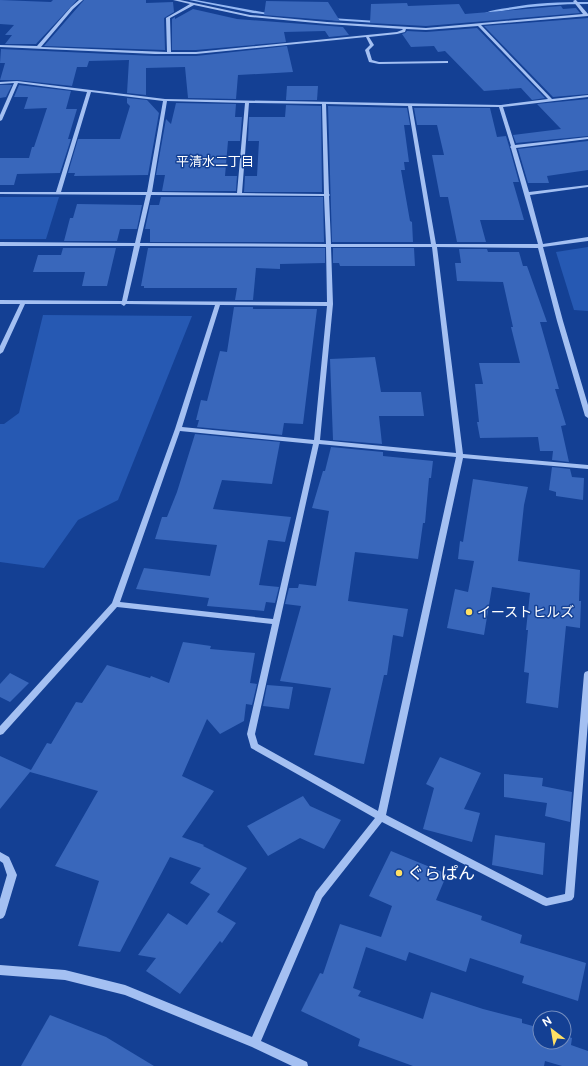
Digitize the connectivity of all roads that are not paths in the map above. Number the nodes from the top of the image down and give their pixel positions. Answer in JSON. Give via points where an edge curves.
{"nodes":[{"id":1,"x":81,"y":0,"type":"edge"},
{"id":2,"x":175,"y":0,"type":"edge"},
{"id":3,"x":575,"y":1,"type":"edge"},
{"id":4,"x":193,"y":4,"type":"junction"},
{"id":5,"x":587,"y":15,"type":"edge"},
{"id":6,"x":479,"y":25,"type":"junction"},
{"id":7,"x":405,"y":27,"type":"junction"},
{"id":8,"x":367,"y":36,"type":"junction"},
{"id":9,"x":0,"y":46,"type":"edge"},
{"id":10,"x":38,"y":48,"type":"junction"},
{"id":11,"x":170,"y":54,"type":"junction"},
{"id":12,"x":447,"y":62,"type":"dead end"},
{"id":13,"x":16,"y":82,"type":"junction"},
{"id":14,"x":0,"y":83,"type":"edge"},
{"id":15,"x":90,"y":90,"type":"junction"},
{"id":16,"x":588,"y":96,"type":"edge"},
{"id":17,"x":165,"y":100,"type":"junction"},
{"id":18,"x":551,"y":100,"type":"junction"},
{"id":19,"x":246,"y":102,"type":"junction"},
{"id":20,"x":324,"y":103,"type":"junction"},
{"id":21,"x":410,"y":104,"type":"junction"},
{"id":22,"x":501,"y":106,"type":"junction"},
{"id":23,"x":0,"y":120,"type":"edge"},
{"id":24,"x":588,"y":138,"type":"edge"},
{"id":25,"x":512,"y":147,"type":"junction"},
{"id":26,"x":588,"y":186,"type":"edge"},
{"id":27,"x":0,"y":193,"type":"edge"},
{"id":28,"x":58,"y":193,"type":"junction"},
{"id":29,"x":149,"y":193,"type":"junction"},
{"id":30,"x":239,"y":194,"type":"junction"},
{"id":31,"x":527,"y":194,"type":"junction"},
{"id":32,"x":328,"y":195,"type":"junction"},
{"id":33,"x":588,"y":239,"type":"edge"},
{"id":34,"x":0,"y":244,"type":"edge"},
{"id":35,"x":137,"y":244,"type":"junction"},
{"id":36,"x":329,"y":245,"type":"junction"},
{"id":37,"x":434,"y":246,"type":"junction"},
{"id":38,"x":541,"y":246,"type":"junction"},
{"id":39,"x":0,"y":302,"type":"edge"},
{"id":40,"x":23,"y":303,"type":"junction"},
{"id":41,"x":218,"y":303,"type":"junction"},
{"id":42,"x":124,"y":304,"type":"junction"},
{"id":43,"x":330,"y":304,"type":"junction"},
{"id":44,"x":0,"y":352,"type":"edge"},
{"id":45,"x":588,"y":416,"type":"edge"},
{"id":46,"x":178,"y":429,"type":"junction"},
{"id":47,"x":317,"y":441,"type":"junction"},
{"id":48,"x":460,"y":456,"type":"junction"},
{"id":49,"x":588,"y":467,"type":"edge"},
{"id":50,"x":115,"y":604,"type":"junction"},
{"id":51,"x":275,"y":622,"type":"junction"},
{"id":52,"x":588,"y":674,"type":"edge"},
{"id":53,"x":0,"y":732,"type":"edge"},
{"id":54,"x":585,"y":755,"type":"edge"},
{"id":55,"x":381,"y":817,"type":"junction"},
{"id":56,"x":0,"y":856,"type":"edge"},
{"id":57,"x":0,"y":915,"type":"edge"},
{"id":58,"x":0,"y":970,"type":"edge"},
{"id":59,"x":255,"y":1043,"type":"junction"},
{"id":60,"x":303,"y":1066,"type":"edge"}],
"edges":[{"from":1,"to":10,"type":"street"},
{"from":2,"to":4,"type":"street"},
{"from":3,"to":5,"type":"street"},
{"from":4,"to":7,"type":"street","via":[[250,16]]},
{"from":4,"to":11,"type":"street","via":[[168,18]]},
{"from":5,"to":6,"type":"street"},
{"from":6,"to":7,"type":"street","via":[[426,29]]},
{"from":6,"to":18,"type":"street"},
{"from":7,"to":8,"type":"street","via":[[404,31],[396,33]]},
{"from":8,"to":11,"type":"street"},
{"from":8,"to":12,"type":"street","via":[[372,45],[367,50],[370,61]]},
{"from":9,"to":10,"type":"street"},
{"from":10,"to":11,"type":"street"},
{"from":13,"to":14,"type":"street"},
{"from":13,"to":15,"type":"street"},
{"from":13,"to":23,"type":"street"},
{"from":15,"to":17,"type":"street"},
{"from":15,"to":28,"type":"street"},
{"from":16,"to":18,"type":"street"},
{"from":17,"to":19,"type":"street"},
{"from":17,"to":29,"type":"street"},
{"from":18,"to":22,"type":"street"},
{"from":19,"to":20,"type":"street"},
{"from":19,"to":30,"type":"street"},
{"from":20,"to":21,"type":"street"},
{"from":20,"to":32,"type":"street"},
{"from":21,"to":22,"type":"street"},
{"from":21,"to":37,"type":"street"},
{"from":22,"to":25,"type":"street"},
{"from":24,"to":25,"type":"street"},
{"from":25,"to":31,"type":"street"},
{"from":26,"to":31,"type":"street"},
{"from":27,"to":28,"type":"street"},
{"from":28,"to":29,"type":"street"},
{"from":29,"to":30,"type":"street"},
{"from":29,"to":35,"type":"street"},
{"from":30,"to":32,"type":"street"},
{"from":31,"to":38,"type":"street"},
{"from":32,"to":36,"type":"street"},
{"from":33,"to":38,"type":"street"},
{"from":34,"to":35,"type":"street"},
{"from":35,"to":36,"type":"street"},
{"from":35,"to":42,"type":"street"},
{"from":36,"to":37,"type":"street"},
{"from":36,"to":43,"type":"street"},
{"from":37,"to":38,"type":"street"},
{"from":37,"to":48,"type":"street"},
{"from":38,"to":45,"type":"street"},
{"from":39,"to":40,"type":"street"},
{"from":40,"to":42,"type":"street"},
{"from":40,"to":44,"type":"street"},
{"from":41,"to":42,"type":"street"},
{"from":41,"to":43,"type":"street"},
{"from":41,"to":46,"type":"street"},
{"from":43,"to":47,"type":"street"},
{"from":46,"to":47,"type":"street"},
{"from":46,"to":50,"type":"street"},
{"from":47,"to":48,"type":"street"},
{"from":47,"to":51,"type":"street"},
{"from":48,"to":49,"type":"street"},
{"from":48,"to":55,"type":"street"},
{"from":50,"to":51,"type":"street"},
{"from":50,"to":53,"type":"street"},
{"from":51,"to":55,"type":"street","via":[[251,734],[254,746]]},
{"from":52,"to":54,"type":"street"},
{"from":54,"to":55,"type":"street","via":[[569,897],[546,902]]},
{"from":55,"to":59,"type":"street","via":[[319,895]]},
{"from":56,"to":57,"type":"street","via":[[6,860],[12,875]]},
{"from":58,"to":59,"type":"street","via":[[65,975],[125,990]]},
{"from":59,"to":60,"type":"street"}]}
